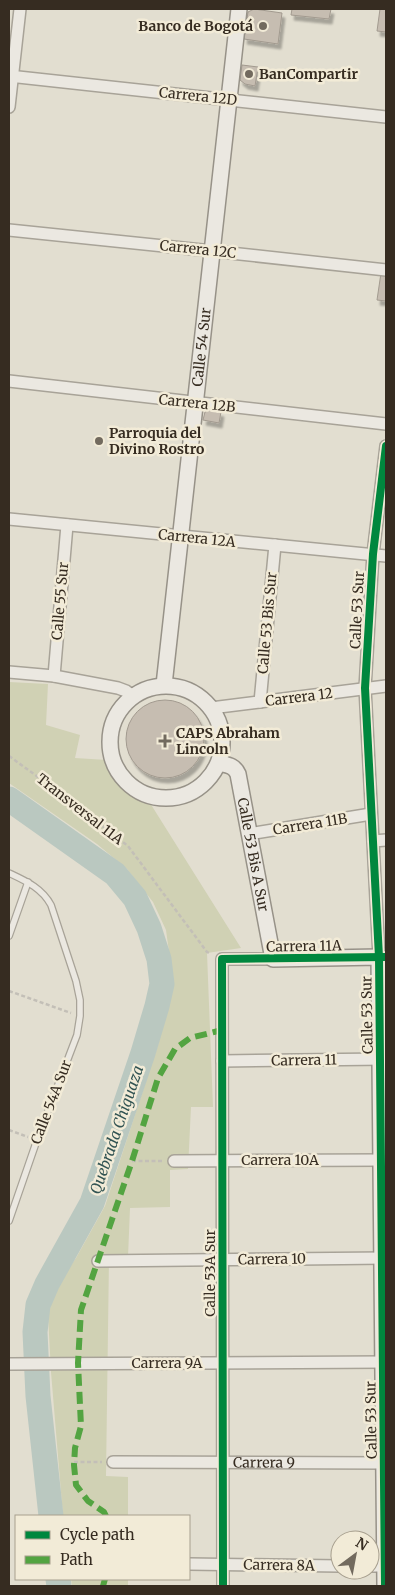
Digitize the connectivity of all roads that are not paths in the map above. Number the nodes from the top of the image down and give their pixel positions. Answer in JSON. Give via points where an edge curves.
{"nodes":[{"id":1,"x":20,"y":9,"type":"edge"},
{"id":2,"x":239,"y":9,"type":"edge"},
{"id":3,"x":11,"y":76,"type":"edge"},
{"id":4,"x":229,"y":99,"type":"junction"},
{"id":5,"x":9,"y":107,"type":"edge"},
{"id":6,"x":386,"y":117,"type":"edge"},
{"id":7,"x":9,"y":230,"type":"edge"},
{"id":8,"x":212,"y":251,"type":"junction"},
{"id":9,"x":386,"y":270,"type":"edge"},
{"id":10,"x":9,"y":381,"type":"edge"},
{"id":11,"x":195,"y":402,"type":"junction"},
{"id":12,"x":386,"y":424,"type":"edge"},
{"id":13,"x":386,"y":446,"type":"edge"},
{"id":14,"x":9,"y":519,"type":"edge"},
{"id":15,"x":67,"y":525,"type":"junction"},
{"id":16,"x":180,"y":536,"type":"junction"},
{"id":17,"x":275,"y":545,"type":"junction"},
{"id":18,"x":372,"y":554,"type":"junction"},
{"id":19,"x":386,"y":556,"type":"edge"},
{"id":20,"x":9,"y":672,"type":"edge"},
{"id":21,"x":54,"y":676,"type":"junction"},
{"id":22,"x":164,"y":685,"type":"junction"},
{"id":23,"x":386,"y":686,"type":"edge"},
{"id":24,"x":364,"y":688,"type":"junction"},
{"id":25,"x":133,"y":696,"type":"junction"},
{"id":26,"x":260,"y":702,"type":"junction"},
{"id":27,"x":211,"y":708,"type":"junction"},
{"id":28,"x":219,"y":763,"type":"junction"},
{"id":29,"x":371,"y":814,"type":"junction"},
{"id":30,"x":249,"y":834,"type":"junction"},
{"id":31,"x":386,"y":840,"type":"edge"},
{"id":32,"x":373,"y":841,"type":"junction"},
{"id":33,"x":9,"y":873,"type":"edge"},
{"id":34,"x":28,"y":882,"type":"junction"},
{"id":35,"x":9,"y":936,"type":"edge"},
{"id":36,"x":383,"y":957,"type":"edge"},
{"id":37,"x":222,"y":959,"type":"joint"},
{"id":38,"x":273,"y":959,"type":"junction"},
{"id":39,"x":383,"y":1059,"type":"edge"},
{"id":40,"x":222,"y":1061,"type":"junction"},
{"id":41,"x":222,"y":1160,"type":"junction"},
{"id":42,"x":384,"y":1160,"type":"edge"},
{"id":43,"x":174,"y":1161,"type":"road end"},
{"id":44,"x":9,"y":1221,"type":"edge"},
{"id":45,"x":384,"y":1258,"type":"edge"},
{"id":46,"x":222,"y":1260,"type":"junction"},
{"id":47,"x":98,"y":1261,"type":"dead end"},
{"id":48,"x":385,"y":1362,"type":"edge"},
{"id":49,"x":12,"y":1363,"type":"edge"},
{"id":50,"x":222,"y":1363,"type":"junction"},
{"id":51,"x":113,"y":1462,"type":"road end"},
{"id":52,"x":222,"y":1462,"type":"junction"},
{"id":53,"x":385,"y":1462,"type":"edge"},
{"id":54,"x":190,"y":1564,"type":"edge"},
{"id":55,"x":223,"y":1564,"type":"junction"},
{"id":56,"x":330,"y":1566,"type":"edge"},
{"id":57,"x":380,"y":1566,"type":"edge"},
{"id":58,"x":223,"y":1586,"type":"edge"},
{"id":59,"x":384,"y":1586,"type":"edge"}],
"edges":[{"from":1,"to":3,"type":"street"},
{"from":2,"to":4,"type":"street","name":"Calle 54 Sur"},
{"from":3,"to":4,"type":"street","name":"Carrera 12D"},
{"from":3,"to":5,"type":"street"},
{"from":4,"to":6,"type":"street","name":"Carrera 12D"},
{"from":4,"to":8,"type":"street","name":"Calle 54 Sur"},
{"from":7,"to":8,"type":"street","name":"Carrera 12C"},
{"from":8,"to":9,"type":"street","name":"Carrera 12C"},
{"from":8,"to":11,"type":"street","name":"Calle 54 Sur"},
{"from":10,"to":11,"type":"street","name":"Carrera 12B"},
{"from":11,"to":12,"type":"street","name":"Carrera 12B"},
{"from":11,"to":16,"type":"street","name":"Calle 54 Sur"},
{"from":13,"to":18,"type":"street","name":"Calle 53 Sur"},
{"from":14,"to":15,"type":"street","name":"Carrera 12A"},
{"from":15,"to":16,"type":"street","name":"Carrera 12A"},
{"from":15,"to":21,"type":"street","name":"Calle 55 Sur"},
{"from":16,"to":17,"type":"street","name":"Carrera 12A"},
{"from":16,"to":22,"type":"street","name":"Calle 54 Sur"},
{"from":17,"to":18,"type":"street","name":"Carrera 12A"},
{"from":17,"to":26,"type":"street","name":"Calle 53 Bis Sur"},
{"from":18,"to":19,"type":"street","name":"Carrera 12A"},
{"from":18,"to":24,"type":"street","name":"Calle 53 Sur"},
{"from":20,"to":21,"type":"street"},
{"from":21,"to":25,"type":"street","via":[[118,688]]},
{"from":22,"to":25,"type":"street","via":[[142,690]]},
{"from":22,"to":27,"type":"street","via":[[185,689]]},
{"from":23,"to":24,"type":"street","name":"Carrera 12"},
{"from":24,"to":26,"type":"street","name":"Carrera 12"},
{"from":24,"to":29,"type":"street","name":"Calle 53 Sur"},
{"from":25,"to":28,"type":"street","via":[[113,721],[110,752],[116,768],[138,791],[169,798],[185,795],[211,777]]},
{"from":26,"to":27,"type":"street","name":"Carrera 12"},
{"from":27,"to":28,"type":"street","via":[[222,734]]},
{"from":28,"to":30,"type":"street","name":"Calle 53 Bis A Sur","via":[[236,771]]},
{"from":29,"to":30,"type":"street","name":"Carrera 11B"},
{"from":29,"to":32,"type":"street","name":"Calle 53 Sur"},
{"from":30,"to":38,"type":"street","name":"Calle 53 Bis A Sur"},
{"from":31,"to":32,"type":"street"},
{"from":32,"to":36,"type":"street","name":"Calle 53 Sur"},
{"from":33,"to":34,"type":"lane"},
{"from":34,"to":35,"type":"lane"},
{"from":34,"to":44,"type":"lane","name":"Calle 54A Sur","via":[[39,889],[51,905],[76,980],[80,1016]]},
{"from":36,"to":38,"type":"street","name":"Carrera 11A"},
{"from":36,"to":39,"type":"street","name":"Calle 53 Sur"},
{"from":37,"to":38,"type":"street","name":"Carrera 11A"},
{"from":37,"to":40,"type":"street","name":"Calle 53A Sur"},
{"from":39,"to":40,"type":"street","name":"Carrera 11"},
{"from":39,"to":42,"type":"street","name":"Calle 53 Sur"},
{"from":40,"to":41,"type":"street","name":"Calle 53A Sur"},
{"from":41,"to":42,"type":"street","name":"Carrera 10A"},
{"from":41,"to":43,"type":"street","name":"Carrera 10A"},
{"from":41,"to":46,"type":"street","name":"Calle 53A Sur"},
{"from":42,"to":45,"type":"street","name":"Calle 53 Sur"},
{"from":45,"to":46,"type":"street","name":"Carrera 10"},
{"from":45,"to":48,"type":"street","name":"Calle 53 Sur"},
{"from":46,"to":47,"type":"street","name":"Carrera 10"},
{"from":46,"to":50,"type":"street","name":"Calle 53A Sur"},
{"from":48,"to":50,"type":"street","name":"Carrera 9A"},
{"from":48,"to":53,"type":"street","name":"Calle 53 Sur"},
{"from":49,"to":50,"type":"street","name":"Carrera 9A"},
{"from":50,"to":52,"type":"street","name":"Calle 53A Sur"},
{"from":51,"to":52,"type":"street","name":"Carrera 9"},
{"from":52,"to":53,"type":"street","name":"Carrera 9"},
{"from":52,"to":55,"type":"street","name":"Calle 53A Sur"},
{"from":53,"to":57,"type":"street","name":"Calle 53 Sur"},
{"from":54,"to":55,"type":"street","name":"Carrera 8A"},
{"from":55,"to":56,"type":"street","name":"Carrera 8A"},
{"from":55,"to":58,"type":"street","name":"Calle 53A Sur"},
{"from":57,"to":59,"type":"street","name":"Calle 53 Sur"}]}
